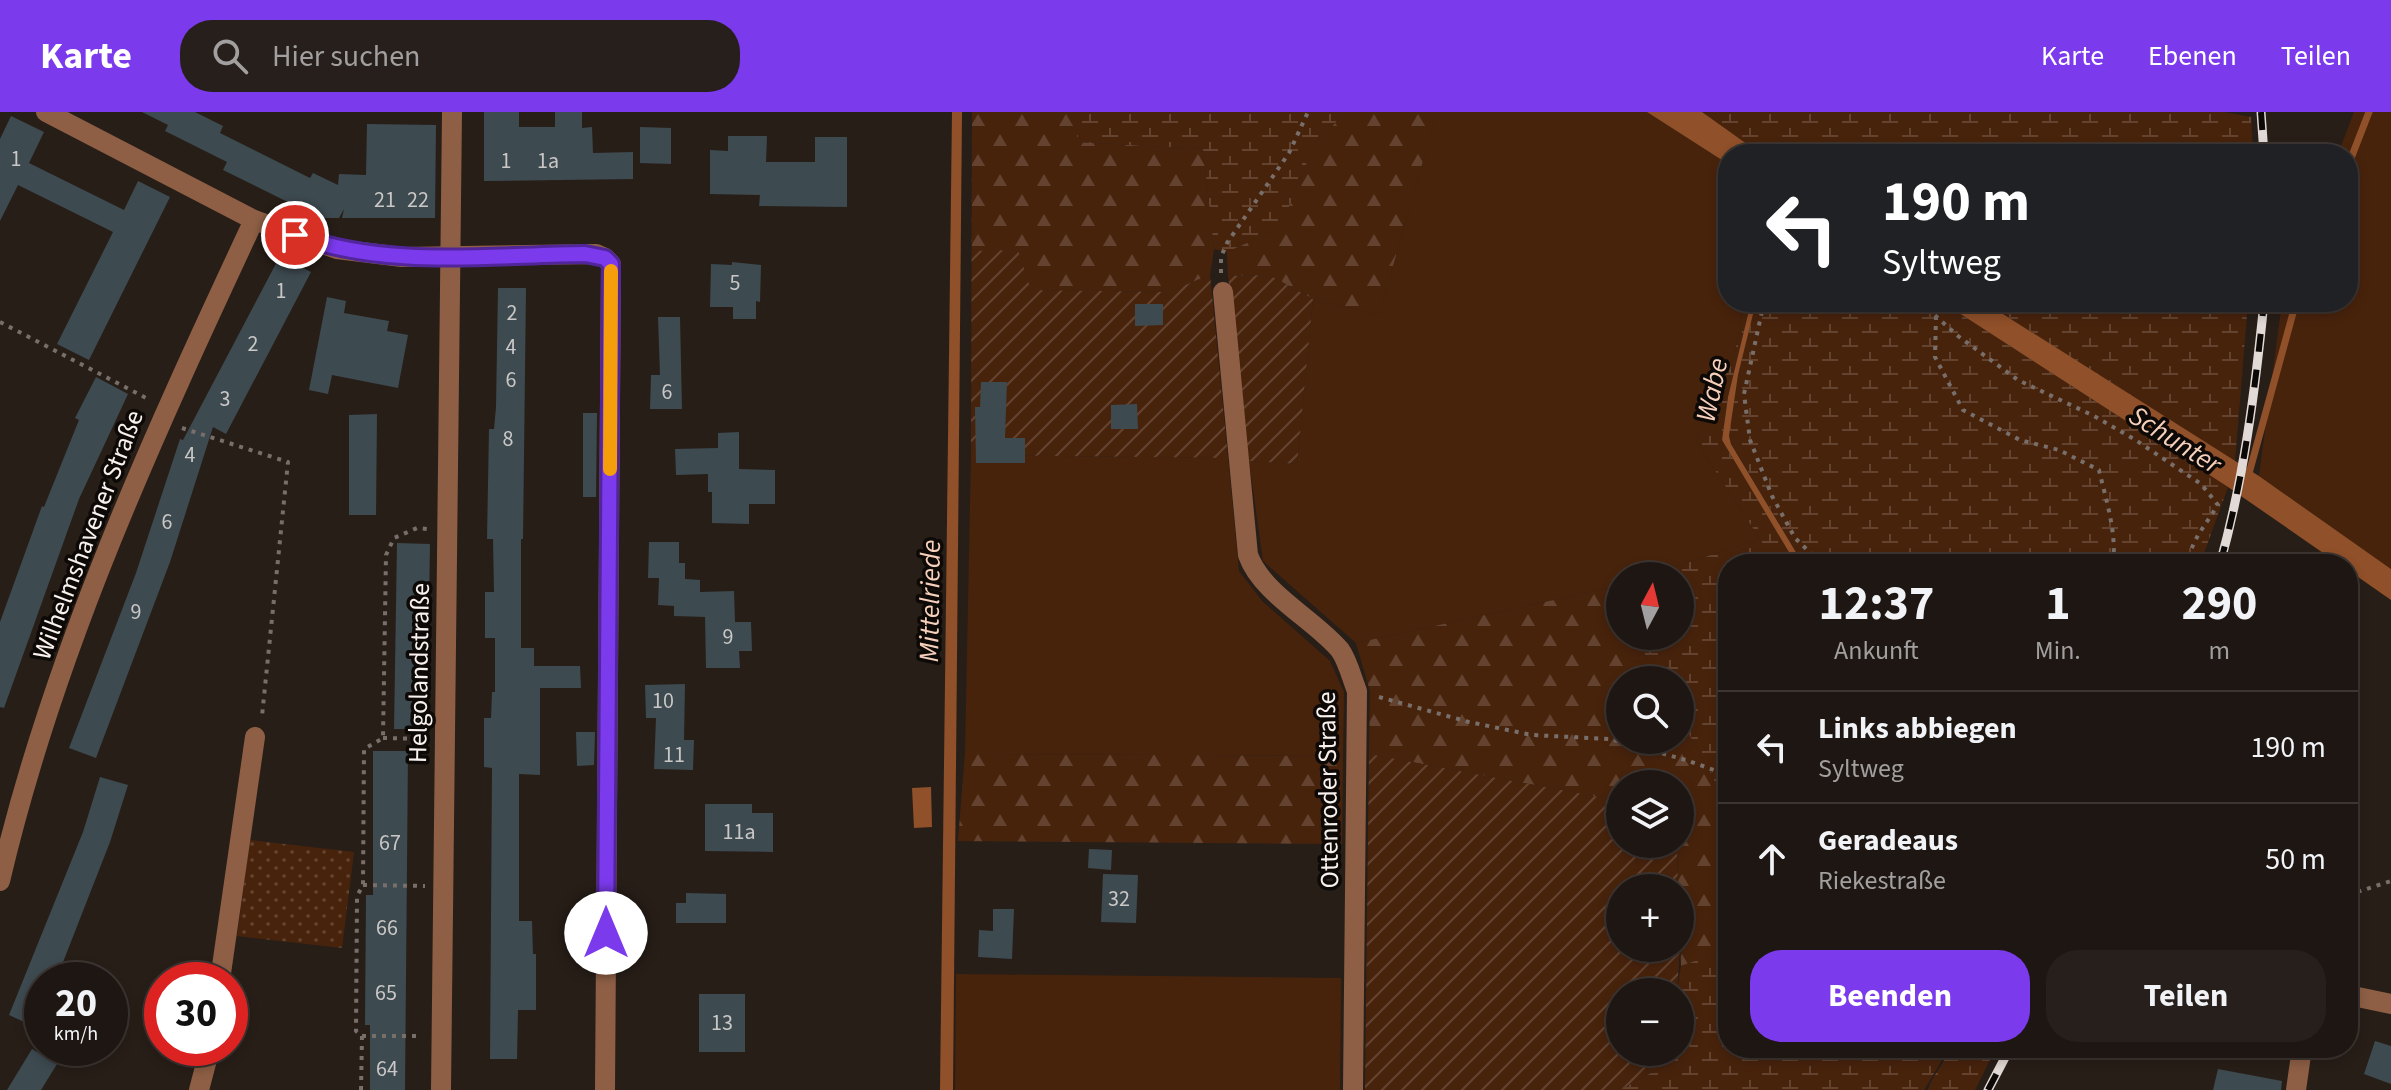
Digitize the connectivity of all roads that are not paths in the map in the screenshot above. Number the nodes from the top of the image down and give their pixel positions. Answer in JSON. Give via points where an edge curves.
{"nodes":[{"id":1,"x":46,"y":112,"type":"edge"},
{"id":2,"x":452,"y":112,"type":"edge"},
{"id":3,"x":254,"y":220,"type":"junction"},
{"id":4,"x":451,"y":256,"type":"junction"},
{"id":5,"x":1223,"y":292,"type":"road end"},
{"id":6,"x":255,"y":737,"type":"road end"},
{"id":7,"x":0,"y":881,"type":"edge"},
{"id":8,"x":223,"y":962,"type":"edge"},
{"id":9,"x":2358,"y":997,"type":"edge"},
{"id":10,"x":2391,"y":1004,"type":"edge"},
{"id":11,"x":2301,"y":1058,"type":"edge"},
{"id":12,"x":205,"y":1066,"type":"edge"},
{"id":13,"x":199,"y":1090,"type":"edge"},
{"id":14,"x":441,"y":1090,"type":"edge"},
{"id":15,"x":605,"y":1090,"type":"edge"},
{"id":16,"x":1353,"y":1090,"type":"edge"},
{"id":17,"x":2296,"y":1090,"type":"edge"}],
"edges":[{"from":1,"to":3,"type":"street"},
{"from":2,"to":4,"type":"street","name":"Helgolandstraße"},
{"from":3,"to":4,"type":"street","via":[[337,249],[402,257]]},
{"from":3,"to":7,"type":"street","name":"Wilhelmshavener Straße","via":[[118,521],[62,669]]},
{"from":4,"to":14,"type":"street","name":"Helgolandstraße"},
{"from":4,"to":15,"type":"street","via":[[596,254],[611,264]]},
{"from":5,"to":16,"type":"street","name":"Ottenroder Straße","via":[[1252,567],[1342,652],[1357,691]]},
{"from":6,"to":8,"type":"street"},
{"from":9,"to":10,"type":"street"},
{"from":11,"to":17,"type":"street"},
{"from":12,"to":13,"type":"street"}]}
